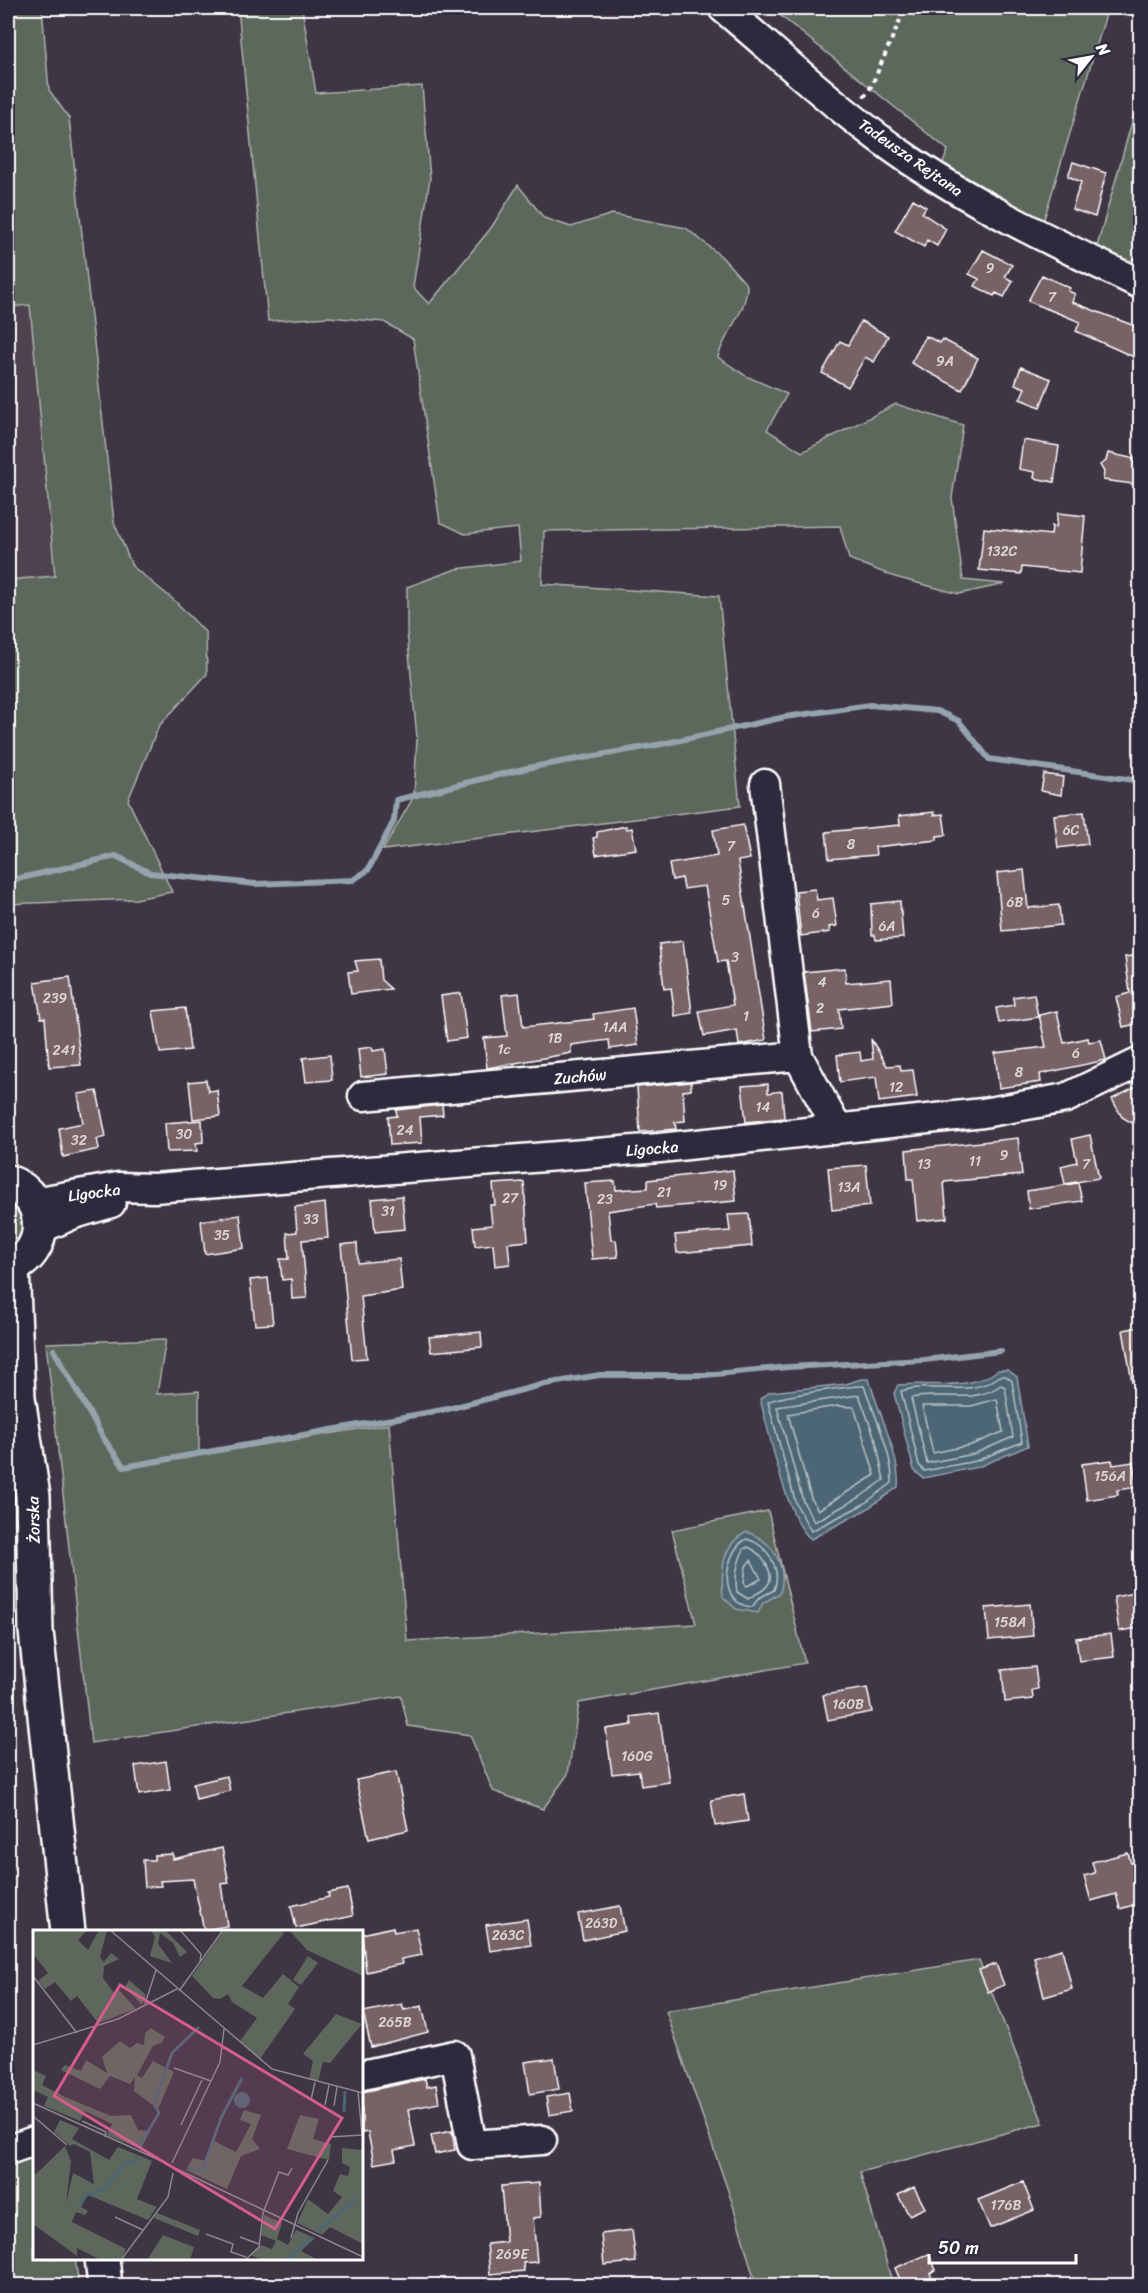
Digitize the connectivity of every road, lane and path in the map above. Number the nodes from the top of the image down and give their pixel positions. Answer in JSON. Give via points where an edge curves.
{"nodes":[{"id":1,"x":723,"y":8,"type":"edge"},
{"id":2,"x":900,"y":20,"type":"dead end"},
{"id":3,"x":851,"y":115,"type":"junction"},
{"id":4,"x":1134,"y":273,"type":"edge"},
{"id":5,"x":765,"y":784,"type":"dead end"},
{"id":6,"x":798,"y":1056,"type":"junction"},
{"id":7,"x":1140,"y":1062,"type":"edge"},
{"id":8,"x":363,"y":1096,"type":"dead end"},
{"id":9,"x":834,"y":1130,"type":"junction"},
{"id":10,"x":8,"y":1182,"type":"edge"},
{"id":11,"x":37,"y":1216,"type":"junction"},
{"id":12,"x":10,"y":1267,"type":"edge"},
{"id":13,"x":8,"y":1450,"type":"edge"},
{"id":14,"x":36,"y":1631,"type":"junction"},
{"id":15,"x":68,"y":1930,"type":"edge"},
{"id":16,"x":363,"y":2075,"type":"edge"},
{"id":17,"x":542,"y":2140,"type":"dead end"},
{"id":18,"x":33,"y":2141,"type":"edge"},
{"id":19,"x":8,"y":2150,"type":"edge"},
{"id":20,"x":102,"y":2260,"type":"edge"},
{"id":21,"x":105,"y":2286,"type":"edge"}],
"edges":[{"from":1,"to":3,"type":"street","name":"Tadeusza Rejtana"},
{"from":2,"to":3,"type":"path","via":[[871,87]]},
{"from":3,"to":4,"type":"street","name":"Tadeusza Rejtana","via":[[981,205],[1049,242]]},
{"from":5,"to":6,"type":"street"},
{"from":6,"to":8,"type":"street","name":"Zuchów"},
{"from":6,"to":9,"type":"street","via":[[832,1119]]},
{"from":7,"to":9,"type":"street","name":"Ligocka","via":[[1055,1101]]},
{"from":9,"to":11,"type":"street","name":"Ligocka","via":[[660,1148],[154,1188],[118,1187]]},
{"from":10,"to":11,"type":"main road","via":[[24,1191]]},
{"from":11,"to":12,"type":"main road","via":[[32,1251]]},
{"from":12,"to":14,"type":"main road","name":"Żorska","via":[[17,1389],[33,1496]]},
{"from":13,"to":14,"type":"main road","name":"Żorska","via":[[17,1554]]},
{"from":14,"to":15,"type":"main road","name":"Żorska"},
{"from":16,"to":17,"type":"street","via":[[455,2055],[472,2145]]},
{"from":18,"to":19,"type":"street"},
{"from":20,"to":21,"type":"main road"}]}
